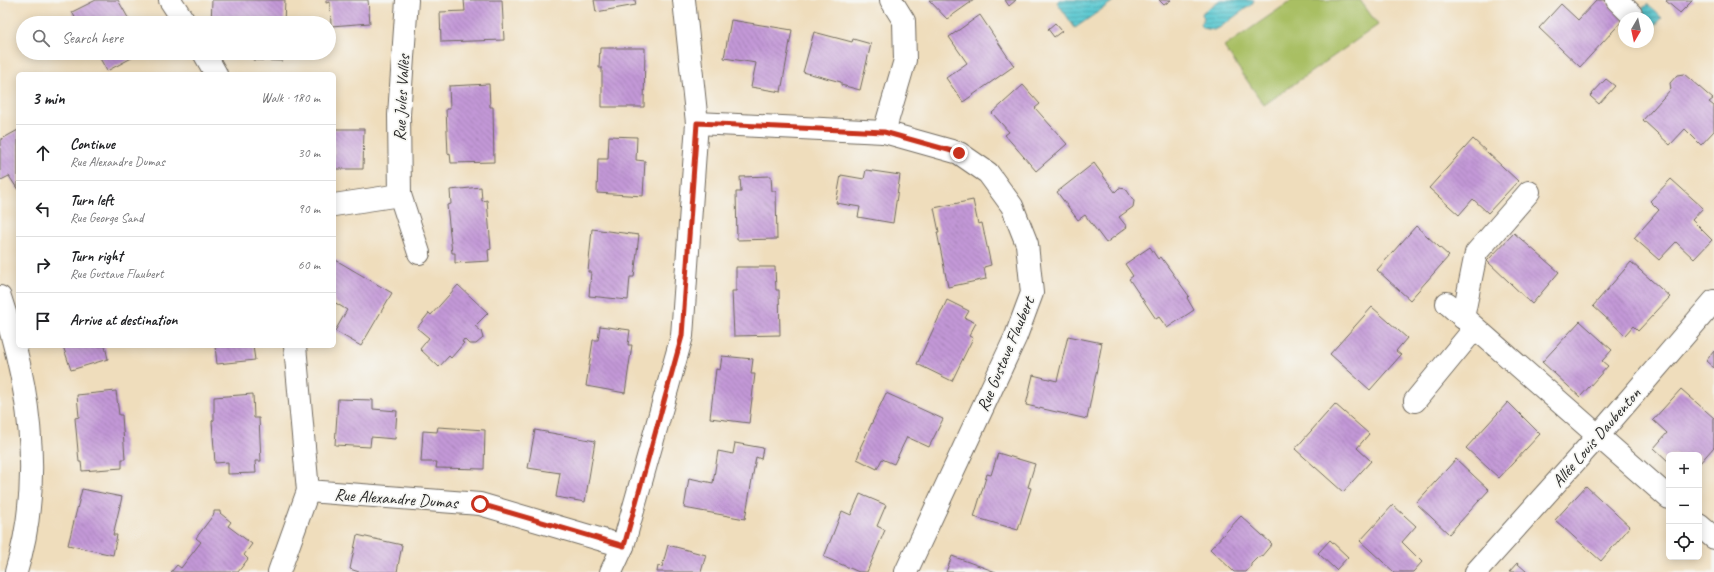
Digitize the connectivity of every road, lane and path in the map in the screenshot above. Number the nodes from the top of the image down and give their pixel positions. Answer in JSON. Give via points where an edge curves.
{"nodes":[{"id":1,"x":170,"y":0,"type":"edge"},
{"id":2,"x":407,"y":0,"type":"edge"},
{"id":3,"x":684,"y":0,"type":"edge"},
{"id":4,"x":891,"y":0,"type":"edge"},
{"id":5,"x":180,"y":16,"type":"edge"},
{"id":6,"x":208,"y":60,"type":"edge"},
{"id":7,"x":215,"y":72,"type":"edge"},
{"id":8,"x":697,"y":123,"type":"junction"},
{"id":9,"x":884,"y":132,"type":"junction"},
{"id":10,"x":1529,"y":192,"type":"dead end"},
{"id":11,"x":400,"y":195,"type":"junction"},
{"id":12,"x":336,"y":205,"type":"edge"},
{"id":13,"x":419,"y":253,"type":"dead end"},
{"id":14,"x":0,"y":299,"type":"edge"},
{"id":15,"x":1714,"y":300,"type":"edge"},
{"id":16,"x":1447,"y":303,"type":"dead end"},
{"id":17,"x":1469,"y":323,"type":"junction"},
{"id":18,"x":295,"y":348,"type":"edge"},
{"id":19,"x":1415,"y":401,"type":"dead end"},
{"id":20,"x":1598,"y":436,"type":"junction"},
{"id":21,"x":308,"y":491,"type":"junction"},
{"id":22,"x":1666,"y":495,"type":"edge"},
{"id":23,"x":1702,"y":528,"type":"edge"},
{"id":24,"x":1714,"y":538,"type":"edge"},
{"id":25,"x":624,"y":546,"type":"junction"},
{"id":26,"x":16,"y":572,"type":"edge"},
{"id":27,"x":279,"y":572,"type":"edge"},
{"id":28,"x":611,"y":572,"type":"edge"},
{"id":29,"x":906,"y":572,"type":"edge"},
{"id":30,"x":1476,"y":572,"type":"edge"}],
"edges":[{"from":1,"to":5,"type":"street"},
{"from":2,"to":11,"type":"street","name":"Rue Jules Vallès","via":[[399,115]]},
{"from":3,"to":8,"type":"street"},
{"from":4,"to":9,"type":"street","via":[[904,21],[905,60]]},
{"from":6,"to":7,"type":"street"},
{"from":8,"to":9,"type":"street","name":"Rue Gustave Flaubert"},
{"from":8,"to":25,"type":"street","via":[[682,336]]},
{"from":9,"to":29,"type":"street","name":"Rue Gustave Flaubert","via":[[959,153],[988,173],[1012,206],[1027,244],[1032,293],[1016,336]]},
{"from":10,"to":17,"type":"street","via":[[1476,253]]},
{"from":11,"to":12,"type":"street"},
{"from":11,"to":13,"type":"street","name":"Rue Jules Vallès"},
{"from":14,"to":26,"type":"street","via":[[15,344],[26,398],[32,449],[27,523]]},
{"from":15,"to":20,"type":"street","name":"Allée Louis Daubenton"},
{"from":16,"to":17,"type":"street"},
{"from":17,"to":19,"type":"street"},
{"from":17,"to":20,"type":"street"},
{"from":18,"to":21,"type":"street"},
{"from":20,"to":22,"type":"street"},
{"from":20,"to":30,"type":"street","name":"Allée Louis Daubenton"},
{"from":21,"to":25,"type":"street","name":"Rue Alexandre Dumas","via":[[480,504]]},
{"from":21,"to":27,"type":"street"},
{"from":23,"to":24,"type":"street"},
{"from":25,"to":28,"type":"street"}]}
